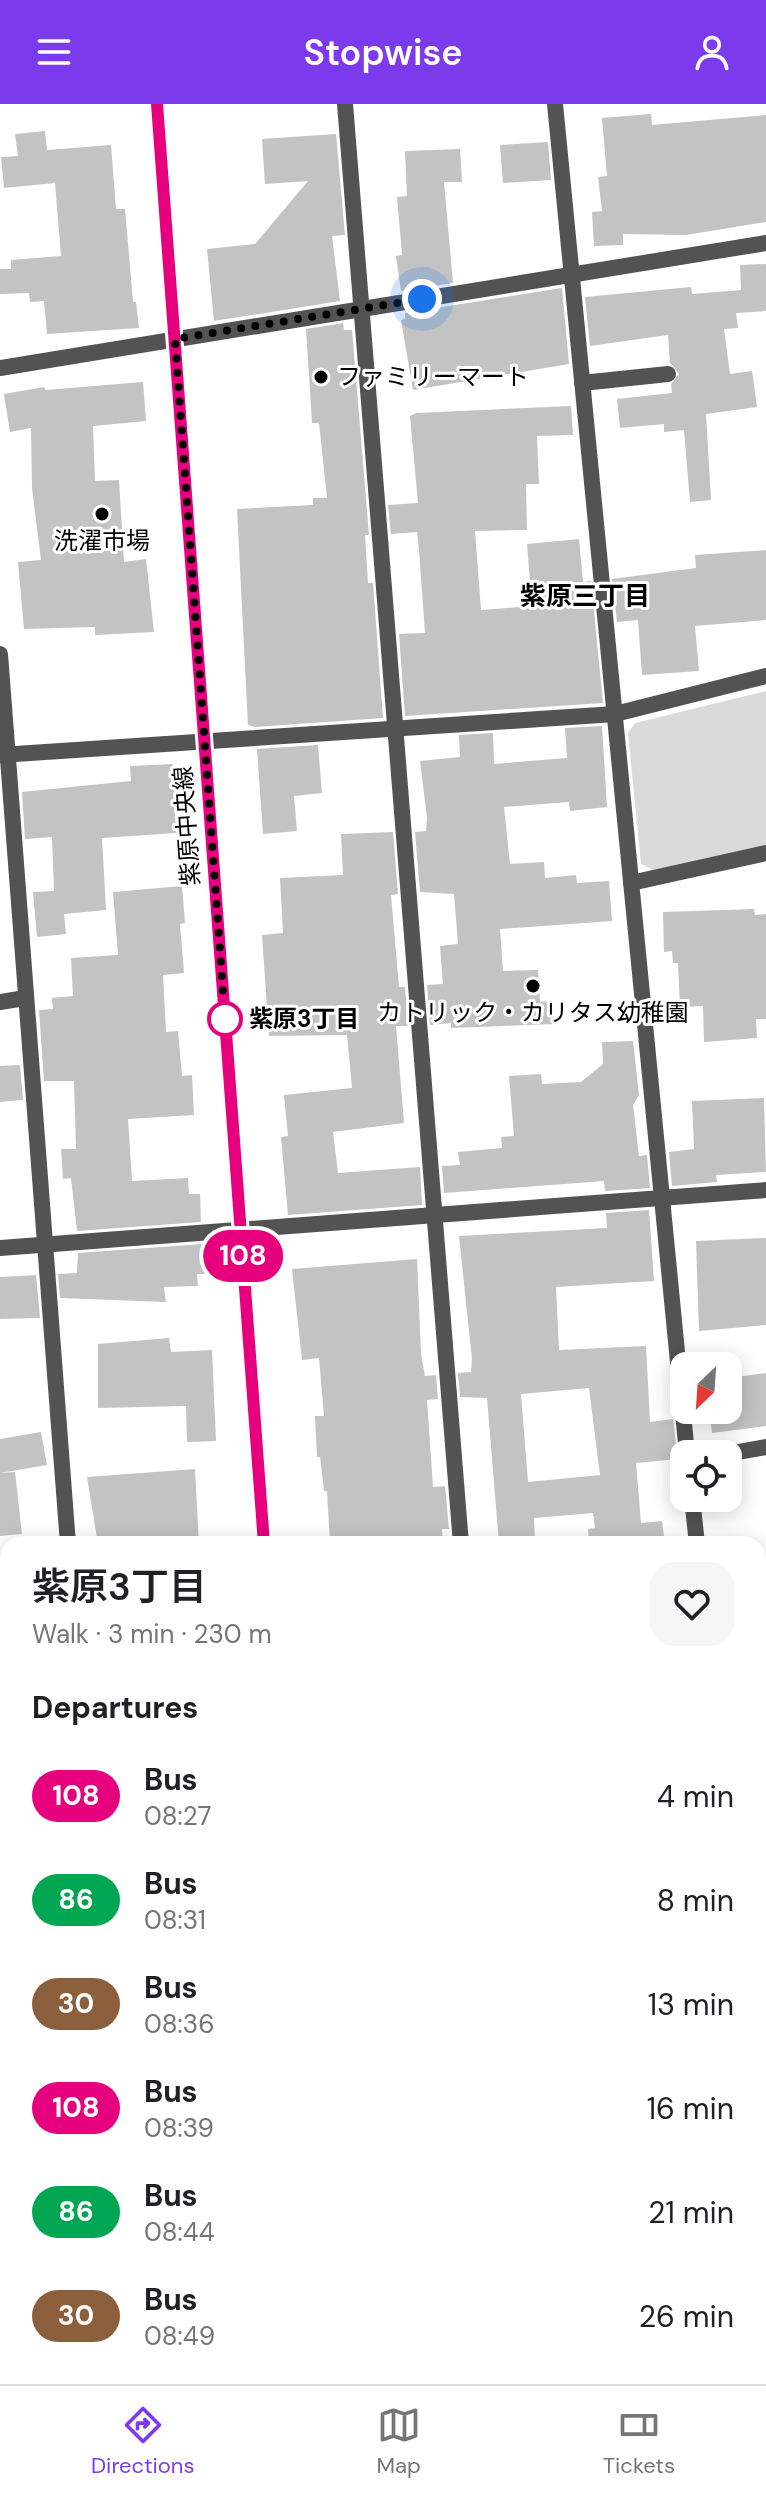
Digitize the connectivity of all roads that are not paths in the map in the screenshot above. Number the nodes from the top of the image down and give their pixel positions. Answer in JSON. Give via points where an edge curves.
{"nodes":[{"id":1,"x":157,"y":104,"type":"edge"},
{"id":2,"x":345,"y":104,"type":"edge"},
{"id":3,"x":555,"y":104,"type":"edge"},
{"id":4,"x":766,"y":243,"type":"edge"},
{"id":5,"x":572,"y":275,"type":"junction"},
{"id":6,"x":362,"y":308,"type":"junction"},
{"id":7,"x":175,"y":339,"type":"junction"},
{"id":8,"x":0,"y":368,"type":"edge"},
{"id":9,"x":668,"y":374,"type":"dead end"},
{"id":10,"x":582,"y":383,"type":"junction"},
{"id":11,"x":0,"y":654,"type":"edge"},
{"id":12,"x":766,"y":676,"type":"edge"},
{"id":13,"x":615,"y":714,"type":"junction"},
{"id":14,"x":394,"y":727,"type":"junction"},
{"id":15,"x":205,"y":742,"type":"junction"},
{"id":16,"x":4,"y":754,"type":"edge"},
{"id":17,"x":766,"y":853,"type":"edge"},
{"id":18,"x":631,"y":883,"type":"junction"},
{"id":19,"x":25,"y":998,"type":"junction"},
{"id":20,"x":0,"y":1002,"type":"edge"},
{"id":21,"x":766,"y":1190,"type":"edge"},
{"id":22,"x":661,"y":1199,"type":"junction"},
{"id":23,"x":433,"y":1215,"type":"junction"},
{"id":24,"x":241,"y":1229,"type":"junction"},
{"id":25,"x":47,"y":1245,"type":"junction"},
{"id":26,"x":0,"y":1248,"type":"edge"},
{"id":27,"x":686,"y":1440,"type":"edge"},
{"id":28,"x":766,"y":1447,"type":"edge"},
{"id":29,"x":742,"y":1451,"type":"edge"},
{"id":30,"x":694,"y":1512,"type":"edge"},
{"id":31,"x":67,"y":1536,"type":"edge"},
{"id":32,"x":263,"y":1536,"type":"edge"},
{"id":33,"x":460,"y":1536,"type":"edge"},
{"id":34,"x":696,"y":1536,"type":"edge"}],
"edges":[{"from":1,"to":7,"type":"street","name":"紫原中央線"},
{"from":2,"to":6,"type":"street"},
{"from":3,"to":5,"type":"street"},
{"from":4,"to":5,"type":"street"},
{"from":5,"to":6,"type":"street"},
{"from":5,"to":10,"type":"street"},
{"from":6,"to":7,"type":"street"},
{"from":6,"to":14,"type":"street"},
{"from":7,"to":8,"type":"street"},
{"from":7,"to":15,"type":"street","name":"紫原中央線"},
{"from":9,"to":10,"type":"street"},
{"from":10,"to":13,"type":"street"},
{"from":11,"to":16,"type":"street"},
{"from":12,"to":13,"type":"street"},
{"from":13,"to":14,"type":"street"},
{"from":13,"to":18,"type":"street"},
{"from":14,"to":15,"type":"street"},
{"from":14,"to":23,"type":"street"},
{"from":15,"to":16,"type":"street"},
{"from":15,"to":24,"type":"street","name":"紫原中央線"},
{"from":16,"to":19,"type":"street"},
{"from":17,"to":18,"type":"street"},
{"from":18,"to":22,"type":"street"},
{"from":19,"to":20,"type":"street"},
{"from":19,"to":25,"type":"street"},
{"from":21,"to":22,"type":"street"},
{"from":22,"to":23,"type":"street"},
{"from":22,"to":27,"type":"street"},
{"from":23,"to":24,"type":"street"},
{"from":23,"to":33,"type":"street"},
{"from":24,"to":25,"type":"street"},
{"from":24,"to":32,"type":"street","name":"紫原中央線"},
{"from":25,"to":26,"type":"street"},
{"from":25,"to":31,"type":"street"},
{"from":28,"to":29,"type":"street"},
{"from":30,"to":34,"type":"street"}]}
